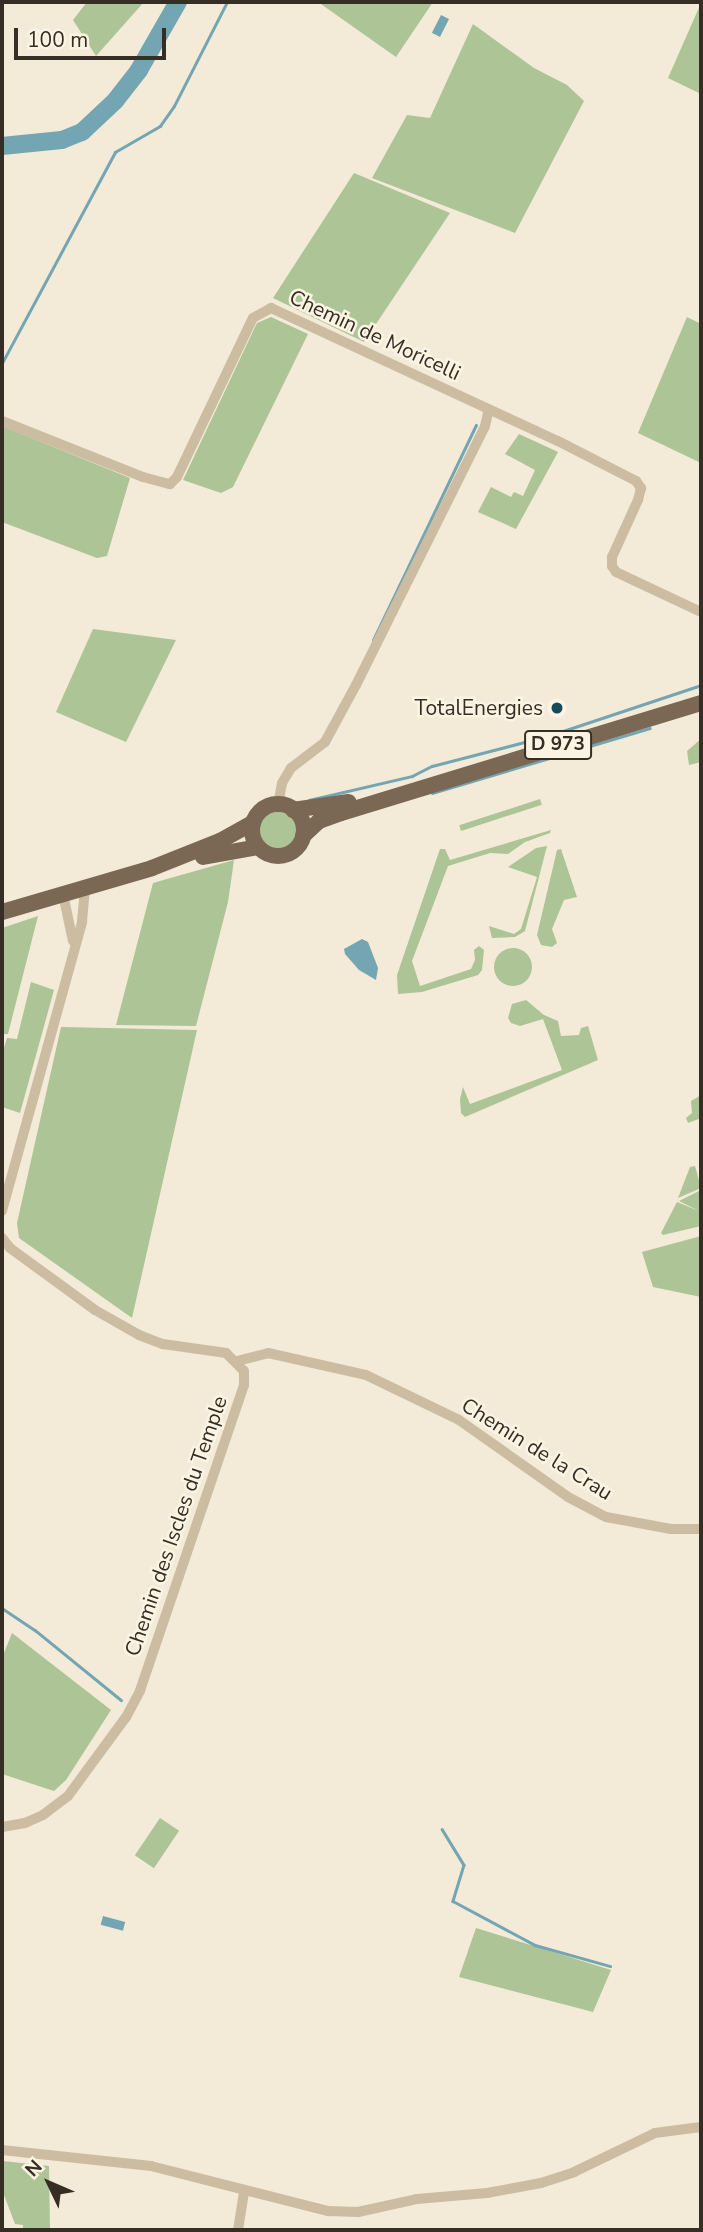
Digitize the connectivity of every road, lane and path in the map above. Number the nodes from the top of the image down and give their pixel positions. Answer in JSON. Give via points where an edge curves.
{"nodes":[{"id":1,"x":489,"y":409,"type":"junction"},
{"id":2,"x":2,"y":421,"type":"edge"},
{"id":3,"x":701,"y":611,"type":"edge"},
{"id":4,"x":701,"y":703,"type":"edge"},
{"id":5,"x":416,"y":788,"type":"junction"},
{"id":6,"x":286,"y":807,"type":"junction"},
{"id":7,"x":253,"y":823,"type":"junction"},
{"id":8,"x":303,"y":836,"type":"junction"},
{"id":9,"x":258,"y":847,"type":"junction"},
{"id":10,"x":152,"y":867,"type":"junction"},
{"id":11,"x":85,"y":887,"type":"junction"},
{"id":12,"x":63,"y":894,"type":"junction"},
{"id":13,"x":2,"y":912,"type":"edge"},
{"id":14,"x":74,"y":949,"type":"junction"},
{"id":15,"x":2,"y":1211,"type":"edge"},
{"id":16,"x":2,"y":1238,"type":"edge"},
{"id":17,"x":237,"y":1361,"type":"junction"},
{"id":18,"x":701,"y":1529,"type":"edge"},
{"id":19,"x":2,"y":1827,"type":"edge"},
{"id":20,"x":701,"y":2127,"type":"edge"},
{"id":21,"x":2,"y":2150,"type":"edge"},
{"id":22,"x":244,"y":2191,"type":"junction"},
{"id":23,"x":238,"y":2230,"type":"edge"}],
"edges":[{"from":1,"to":2,"type":"street","name":"Chemin de Moricelli","via":[[271,309],[253,318],[170,484]]},
{"from":1,"to":3,"type":"street","name":"Chemin de Moricelli","via":[[636,481],[641,488],[638,500],[612,566],[616,572]]},
{"from":1,"to":6,"type":"street","via":[[485,426],[325,742],[291,768],[282,783]]},
{"from":4,"to":5,"type":"main road","number":"D 973"},
{"from":5,"to":6,"type":"main road","number":"D 973","via":[[305,810]]},
{"from":5,"to":8,"type":"main road","number":"D 973","via":[[319,821]]},
{"from":6,"to":7,"type":"main road","via":[[262,809]]},
{"from":6,"to":8,"type":"main road","via":[[302,821]]},
{"from":7,"to":9,"type":"main road"},
{"from":7,"to":10,"type":"main road","via":[[228,838]]},
{"from":8,"to":9,"type":"main road","via":[[285,855],[270,855]]},
{"from":9,"to":10,"type":"main road"},
{"from":10,"to":11,"type":"main road"},
{"from":11,"to":12,"type":"main road"},
{"from":11,"to":14,"type":"street"},
{"from":12,"to":13,"type":"main road"},
{"from":12,"to":14,"type":"street"},
{"from":14,"to":15,"type":"street"},
{"from":16,"to":17,"type":"street","via":[[122,1327],[163,1344],[226,1353]]},
{"from":17,"to":18,"type":"street","name":"Chemin de la Crau","via":[[268,1353],[366,1375],[459,1420],[568,1497],[606,1517],[671,1529]]},
{"from":17,"to":19,"type":"street","name":"Chemin des Iscles du Temple","via":[[244,1371],[244,1385],[141,1691],[68,1796],[43,1815]]},
{"from":20,"to":22,"type":"street","via":[[655,2133],[541,2183],[416,2199],[358,2212],[328,2211]]},
{"from":21,"to":22,"type":"street","via":[[150,2166]]},
{"from":22,"to":23,"type":"street"}]}
